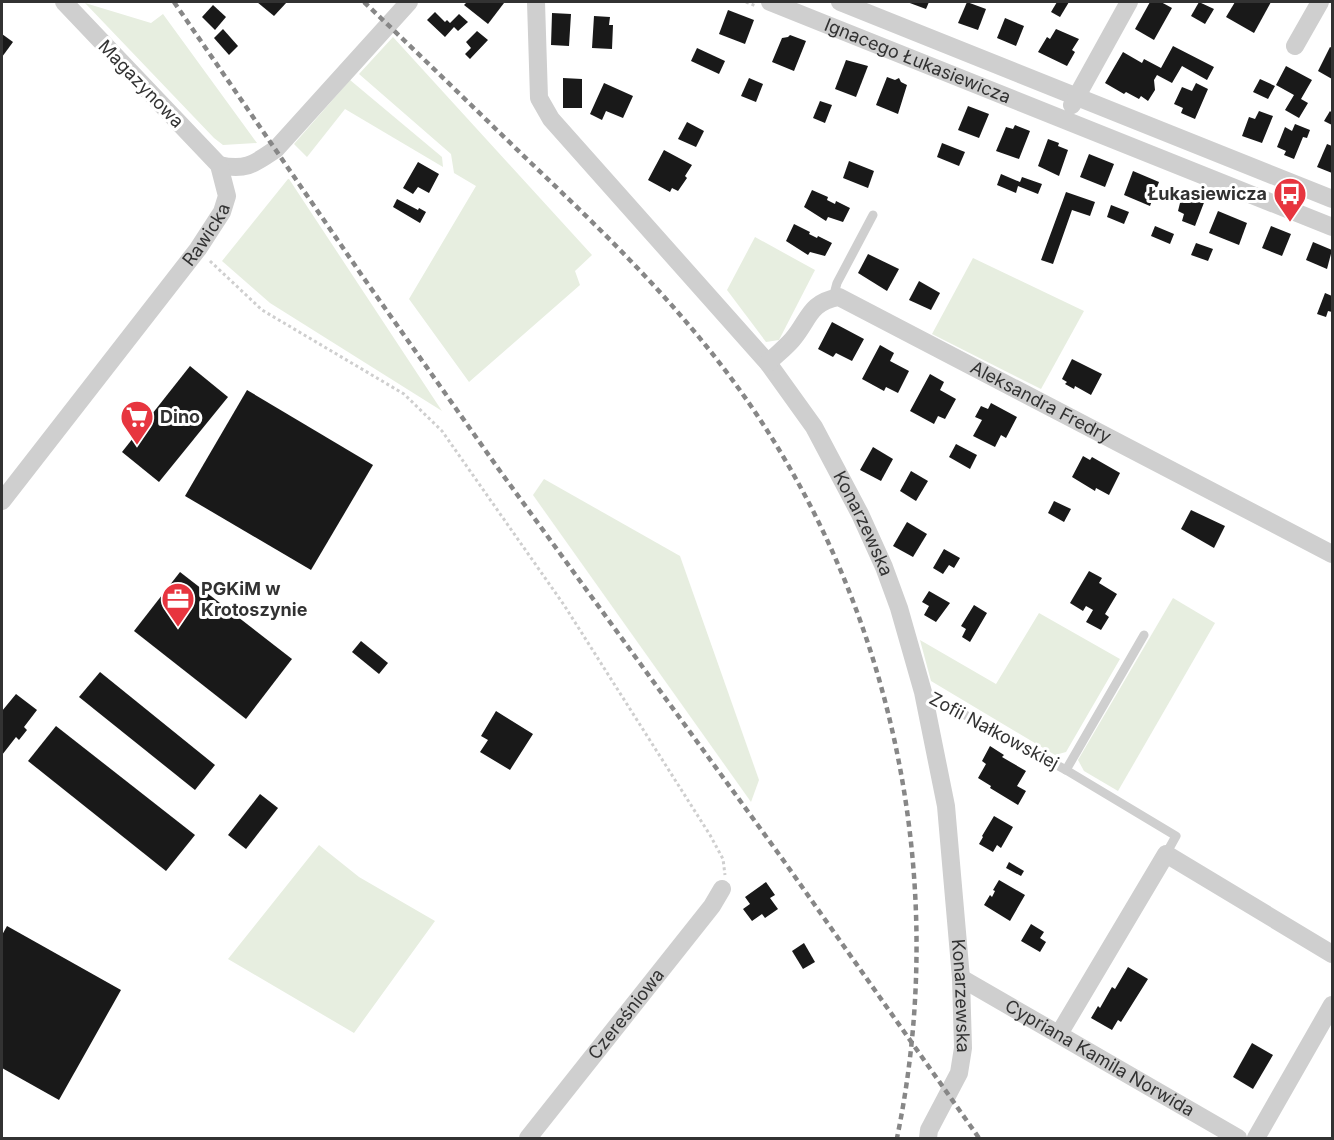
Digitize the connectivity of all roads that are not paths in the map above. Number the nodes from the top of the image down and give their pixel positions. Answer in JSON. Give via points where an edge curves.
{"nodes":[{"id":1,"x":64,"y":2,"type":"edge"},
{"id":2,"x":409,"y":2,"type":"edge"},
{"id":3,"x":536,"y":2,"type":"edge"},
{"id":4,"x":770,"y":2,"type":"edge"},
{"id":5,"x":840,"y":2,"type":"edge"},
{"id":6,"x":1129,"y":2,"type":"edge"},
{"id":7,"x":1320,"y":2,"type":"edge"},
{"id":8,"x":1295,"y":46,"type":"dead end"},
{"id":9,"x":1076,"y":96,"type":"junction"},
{"id":10,"x":1065,"y":120,"type":"junction"},
{"id":11,"x":219,"y":165,"type":"junction"},
{"id":12,"x":1332,"y":199,"type":"edge"},
{"id":13,"x":873,"y":215,"type":"dead end"},
{"id":14,"x":1332,"y":227,"type":"edge"},
{"id":15,"x":833,"y":298,"type":"junction"},
{"id":16,"x":768,"y":363,"type":"junction"},
{"id":17,"x":2,"y":501,"type":"edge"},
{"id":18,"x":1332,"y":554,"type":"edge"},
{"id":19,"x":1144,"y":635,"type":"dead end"},
{"id":20,"x":923,"y":692,"type":"junction"},
{"id":21,"x":1066,"y":770,"type":"junction"},
{"id":22,"x":1166,"y":854,"type":"junction"},
{"id":23,"x":722,"y":889,"type":"road end"},
{"id":24,"x":1332,"y":954,"type":"edge"},
{"id":25,"x":962,"y":978,"type":"junction"},
{"id":26,"x":1332,"y":1005,"type":"edge"},
{"id":27,"x":1059,"y":1034,"type":"junction"},
{"id":28,"x":528,"y":1138,"type":"edge"},
{"id":29,"x":928,"y":1138,"type":"edge"},
{"id":30,"x":1238,"y":1138,"type":"edge"},
{"id":31,"x":1256,"y":1138,"type":"edge"}],
"edges":[{"from":1,"to":11,"type":"street","name":"Magazynowa"},
{"from":2,"to":11,"type":"street","via":[[276,149],[252,165],[236,169]]},
{"from":3,"to":16,"type":"street","name":"Konarzewska","via":[[538,98],[551,119]]},
{"from":4,"to":10,"type":"street","name":"Ignacego Łukasiewicza"},
{"from":5,"to":9,"type":"street","name":"Ignacego Łukasiewicza"},
{"from":6,"to":9,"type":"street"},
{"from":7,"to":8,"type":"street"},
{"from":9,"to":10,"type":"street"},
{"from":9,"to":12,"type":"street","name":"Ignacego Łukasiewicza"},
{"from":10,"to":14,"type":"street","name":"Ignacego Łukasiewicza"},
{"from":11,"to":17,"type":"street","name":"Rawicka","via":[[227,196],[222,212],[198,249]]},
{"from":13,"to":15,"type":"lane"},
{"from":15,"to":16,"type":"street","via":[[813,309],[793,339]]},
{"from":15,"to":18,"type":"street","name":"Aleksandra Fredry","via":[[839,297]]},
{"from":16,"to":20,"type":"street","name":"Konarzewska","via":[[814,427],[860,514],[899,608]]},
{"from":19,"to":21,"type":"lane","name":"Zofii Nałkowskiej"},
{"from":20,"to":21,"type":"lane","name":"Zofii Nałkowskiej"},
{"from":20,"to":25,"type":"street","name":"Konarzewska","via":[[946,806]]},
{"from":21,"to":22,"type":"lane","name":"Zofii Nałkowskiej","via":[[1176,836]]},
{"from":22,"to":24,"type":"street"},
{"from":22,"to":27,"type":"street"},
{"from":23,"to":28,"type":"street","name":"Czereśniowa"},
{"from":25,"to":27,"type":"street","name":"Cypriana Kamila Norwida"},
{"from":25,"to":29,"type":"street","name":"Konarzewska","via":[[963,1048],[959,1073]]},
{"from":26,"to":31,"type":"street"},
{"from":27,"to":30,"type":"street","name":"Cypriana Kamila Norwida"}]}
